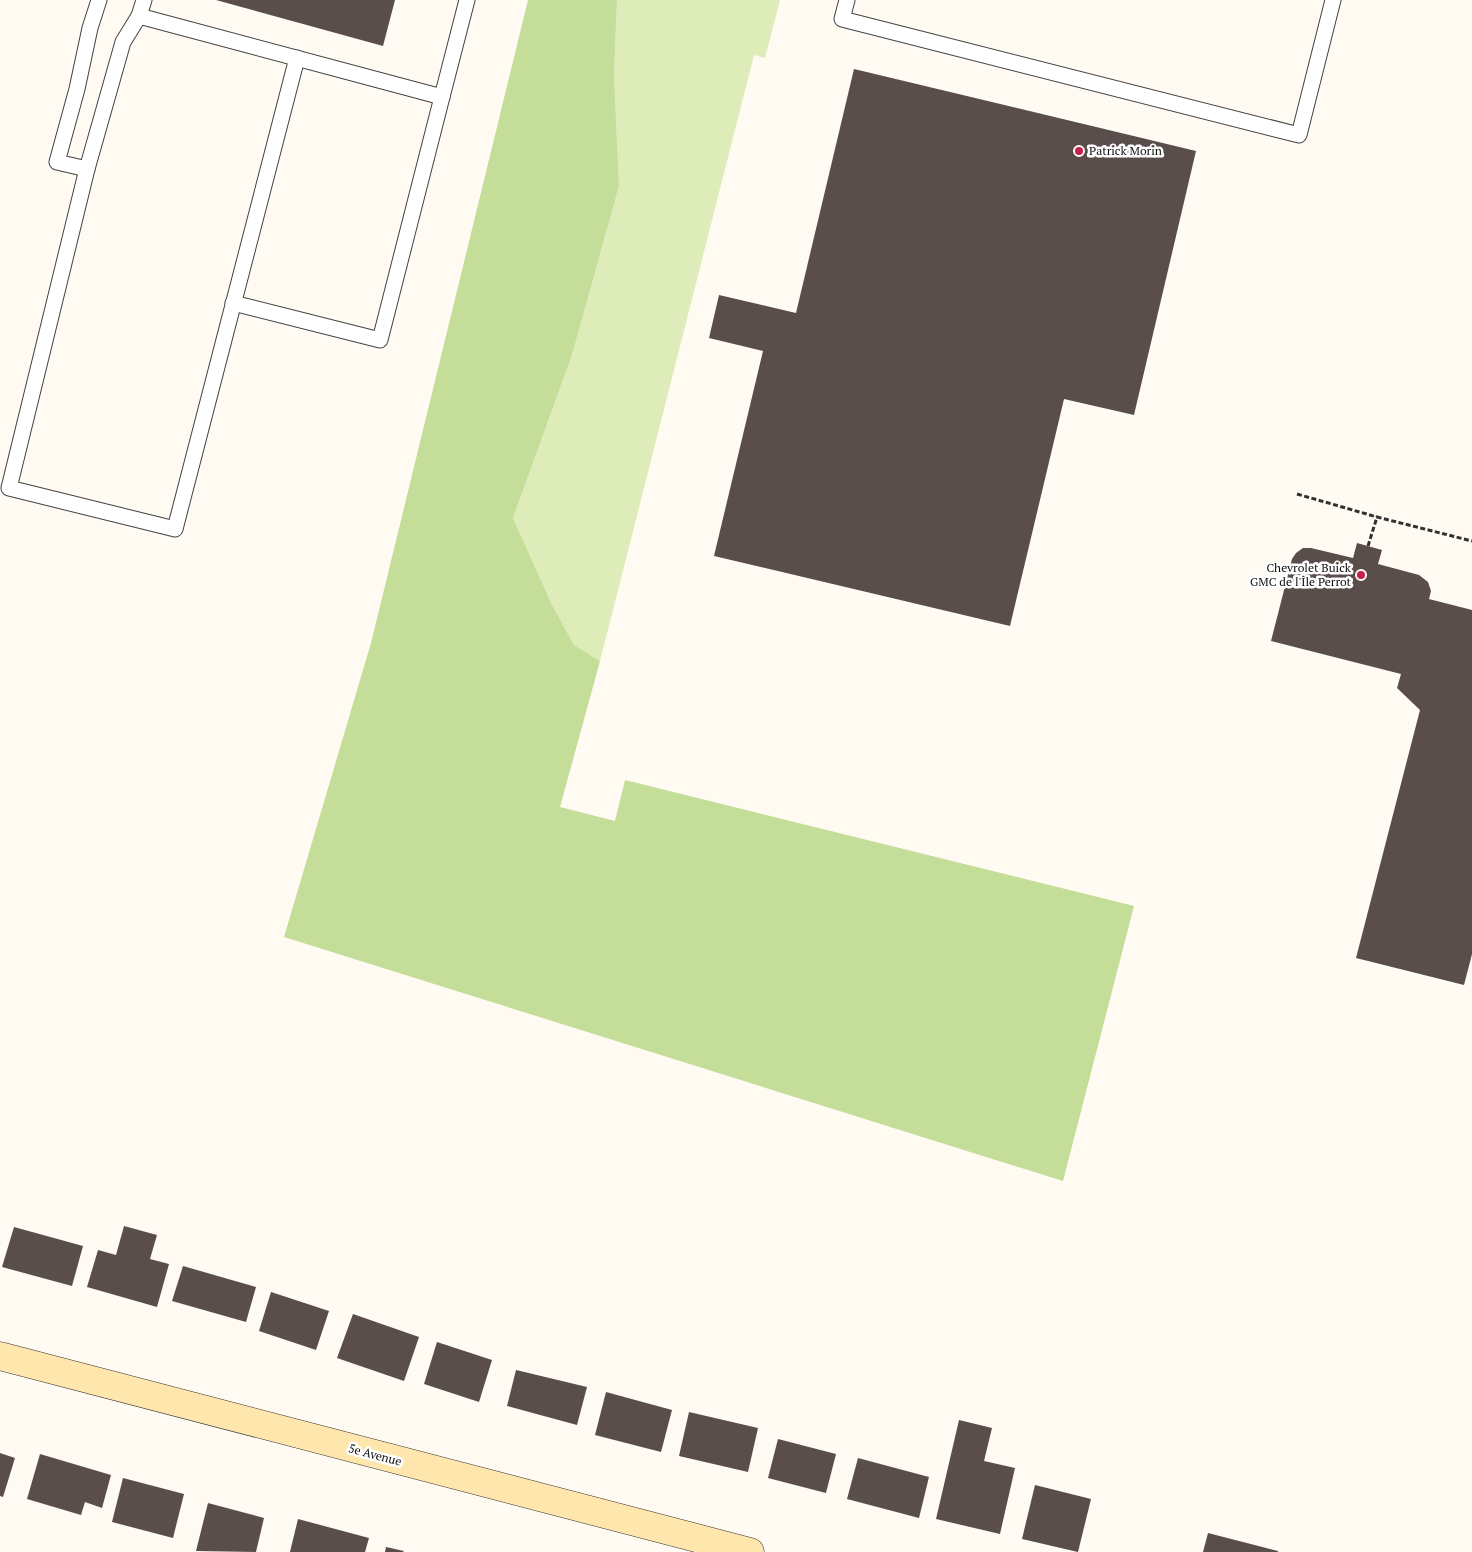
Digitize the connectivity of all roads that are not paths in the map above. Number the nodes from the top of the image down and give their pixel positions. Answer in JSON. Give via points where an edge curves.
{"nodes":[{"id":1,"x":99,"y":0,"type":"edge"},
{"id":2,"x":144,"y":0,"type":"edge"},
{"id":3,"x":467,"y":0,"type":"edge"},
{"id":4,"x":847,"y":0,"type":"edge"},
{"id":5,"x":1333,"y":0,"type":"edge"},
{"id":6,"x":139,"y":16,"type":"junction"},
{"id":7,"x":297,"y":58,"type":"junction"},
{"id":8,"x":442,"y":97,"type":"junction"},
{"id":9,"x":87,"y":168,"type":"junction"},
{"id":10,"x":233,"y":303,"type":"junction"},
{"id":11,"x":0,"y":1356,"type":"edge"},
{"id":12,"x":750,"y":1552,"type":"edge"}],
"edges":[{"from":1,"to":9,"type":"lane","via":[[57,162]]},
{"from":2,"to":6,"type":"lane"},
{"from":3,"to":8,"type":"lane"},
{"from":4,"to":5,"type":"lane","via":[[842,19],[1299,136]]},
{"from":6,"to":7,"type":"lane"},
{"from":6,"to":9,"type":"lane","via":[[123,42]]},
{"from":7,"to":8,"type":"lane"},
{"from":7,"to":10,"type":"lane"},
{"from":8,"to":10,"type":"lane","via":[[380,340]]},
{"from":9,"to":10,"type":"lane","via":[[9,488],[175,529]]},
{"from":11,"to":12,"type":"street","name":"5e Avenue"}]}
